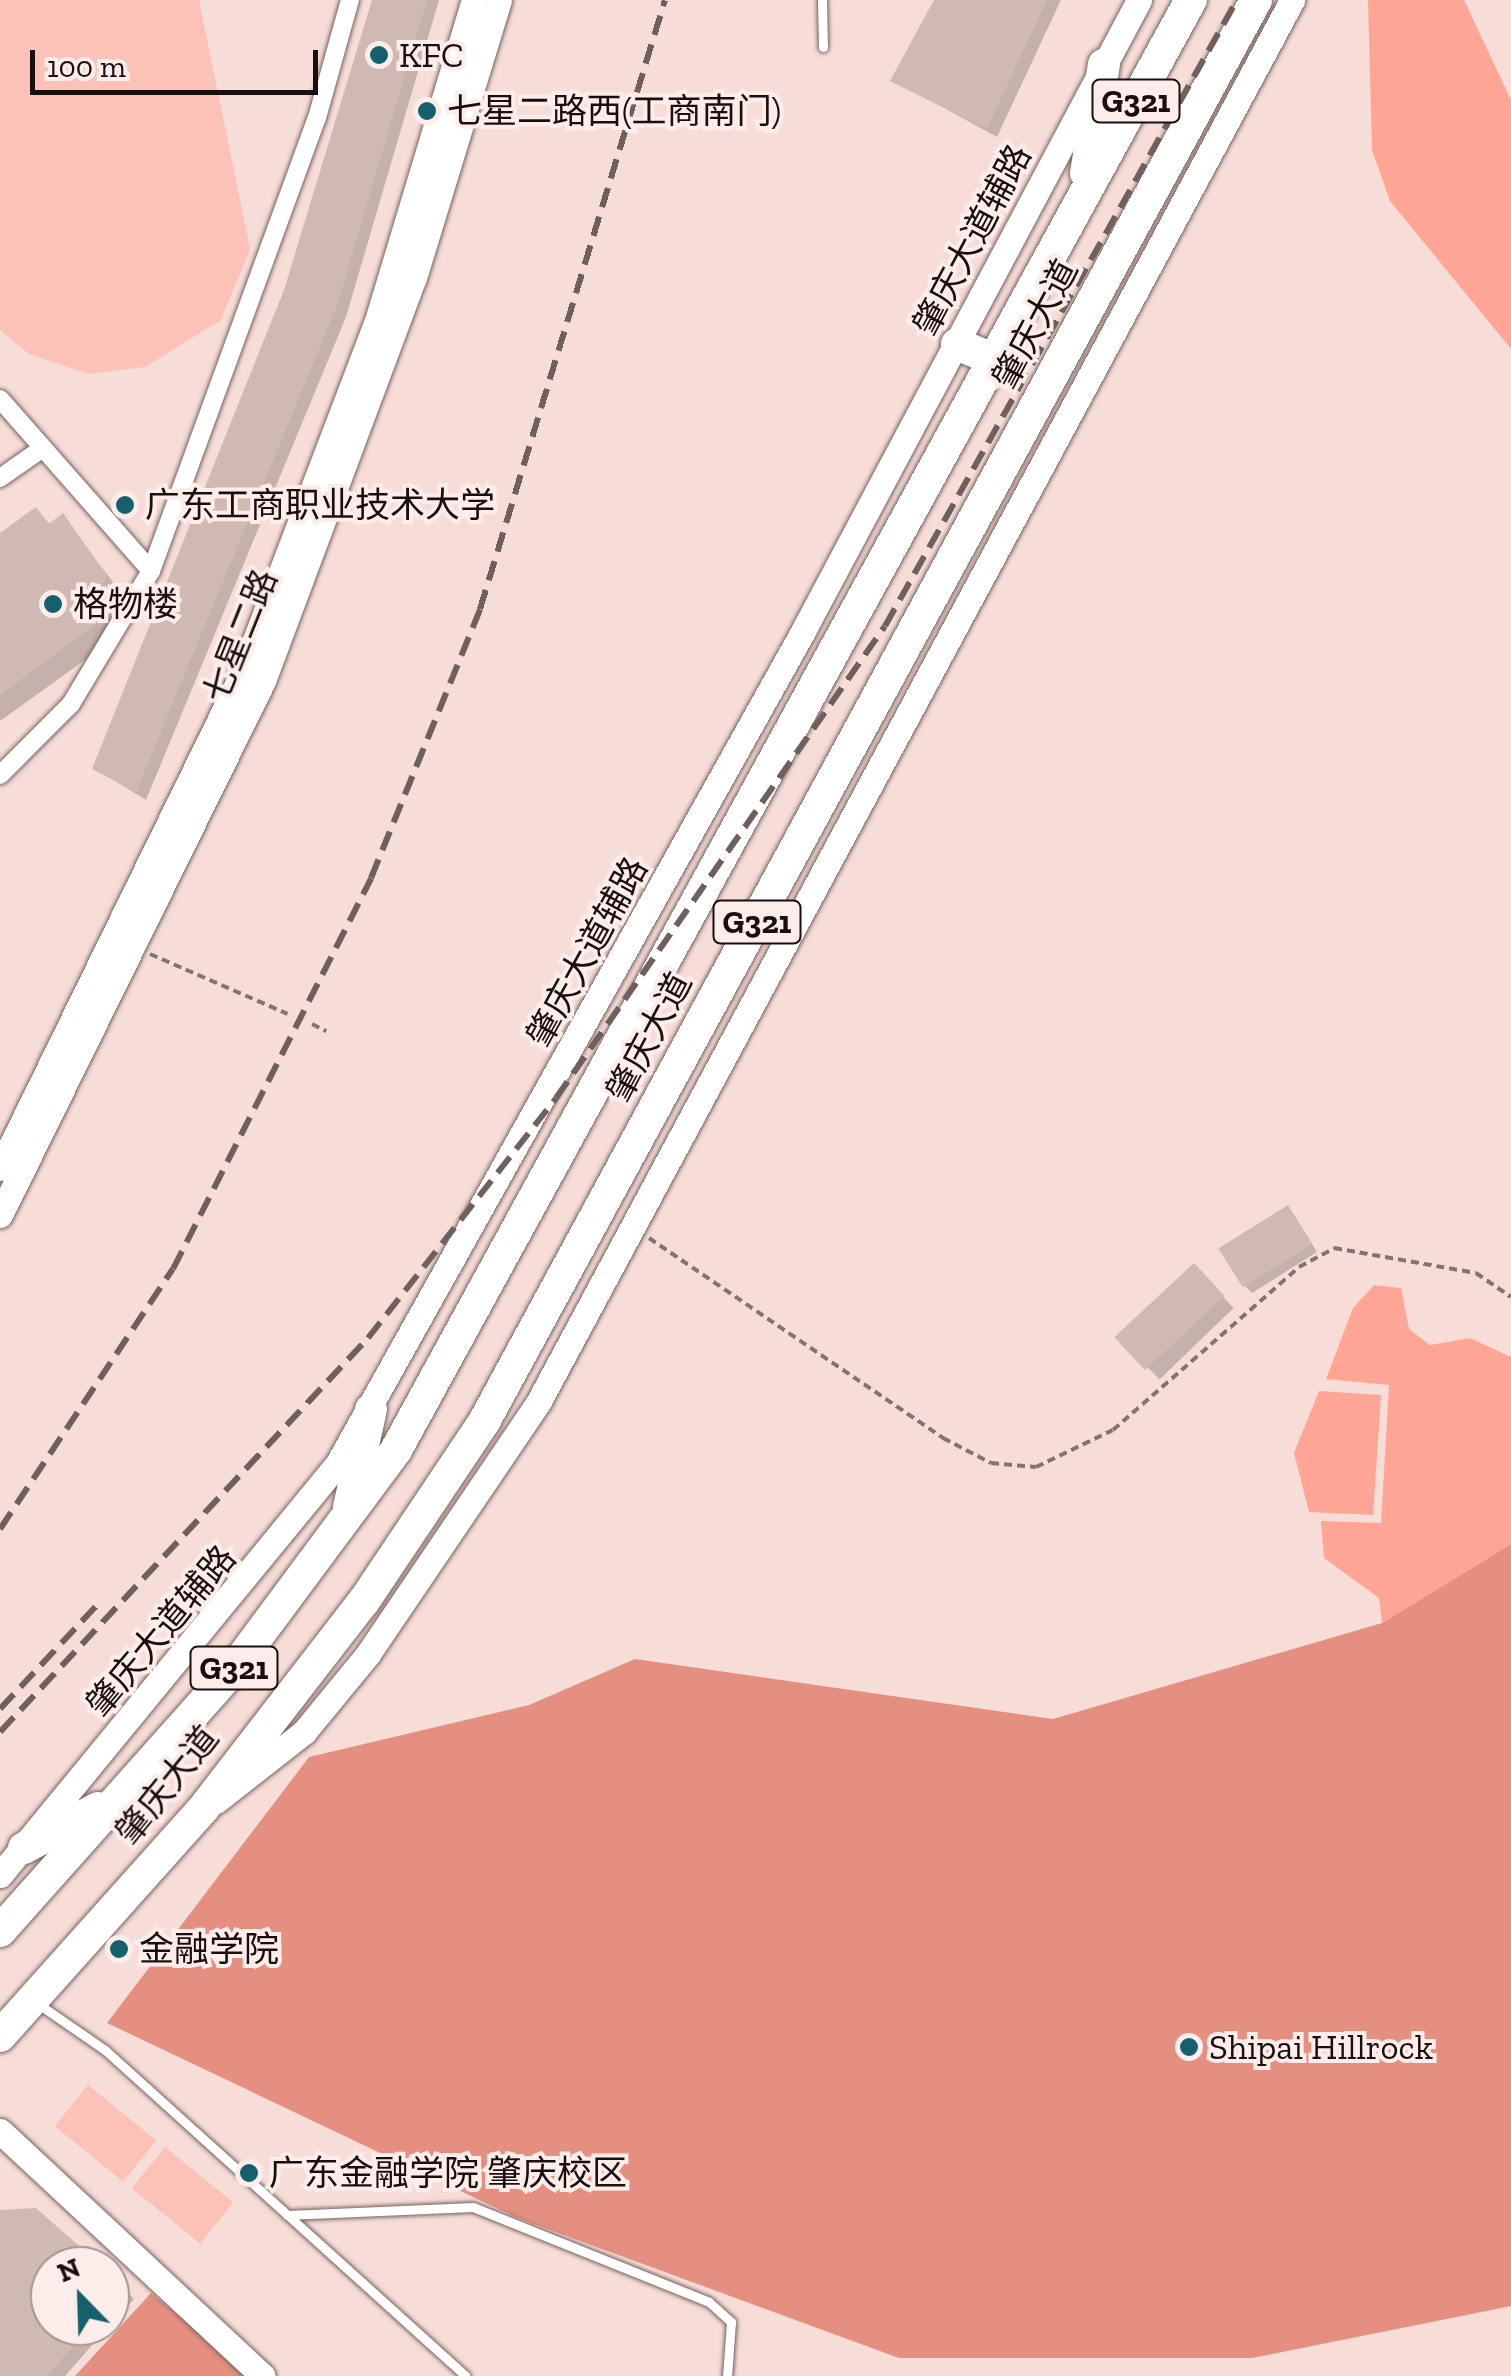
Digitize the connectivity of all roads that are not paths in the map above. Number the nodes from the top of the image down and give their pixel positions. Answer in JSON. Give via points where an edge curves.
{"nodes":[{"id":1,"x":350,"y":0,"type":"edge"},
{"id":2,"x":474,"y":0,"type":"edge"},
{"id":3,"x":499,"y":0,"type":"edge"},
{"id":4,"x":822,"y":0,"type":"edge"},
{"id":5,"x":1139,"y":0,"type":"edge"},
{"id":6,"x":1191,"y":0,"type":"edge"},
{"id":7,"x":1256,"y":0,"type":"edge"},
{"id":8,"x":1276,"y":0,"type":"edge"},
{"id":9,"x":1292,"y":0,"type":"edge"},
{"id":10,"x":1269,"y":41,"type":"junction"},
{"id":11,"x":823,"y":46,"type":"dead end"},
{"id":12,"x":1104,"y":64,"type":"junction"},
{"id":13,"x":1082,"y":202,"type":"junction"},
{"id":14,"x":957,"y":344,"type":"junction"},
{"id":15,"x":995,"y":360,"type":"junction"},
{"id":16,"x":0,"y":399,"type":"edge"},
{"id":17,"x":40,"y":450,"type":"junction"},
{"id":18,"x":0,"y":478,"type":"edge"},
{"id":19,"x":151,"y":572,"type":"junction"},
{"id":20,"x":0,"y":774,"type":"edge"},
{"id":21,"x":0,"y":1168,"type":"edge"},
{"id":22,"x":0,"y":1215,"type":"edge"},
{"id":23,"x":371,"y":1409,"type":"junction"},
{"id":24,"x":344,"y":1530,"type":"junction"},
{"id":25,"x":116,"y":1799,"type":"junction"},
{"id":26,"x":203,"y":1809,"type":"junction"},
{"id":27,"x":24,"y":1848,"type":"junction"},
{"id":28,"x":0,"y":1875,"type":"edge"},
{"id":29,"x":0,"y":1931,"type":"edge"},
{"id":30,"x":35,"y":2002,"type":"junction"},
{"id":31,"x":0,"y":2036,"type":"edge"},
{"id":32,"x":0,"y":2131,"type":"edge"},
{"id":33,"x":287,"y":2214,"type":"junction"},
{"id":34,"x":264,"y":2376,"type":"edge"},
{"id":35,"x":466,"y":2376,"type":"edge"},
{"id":36,"x":727,"y":2376,"type":"edge"}],
"edges":[{"from":1,"to":19,"type":"street","via":[[317,118]]},
{"from":2,"to":21,"type":"street","name":"七星二路","via":[[376,324],[242,674]]},
{"from":3,"to":22,"type":"street","name":"七星二路","via":[[414,278],[263,681]]},
{"from":4,"to":11,"type":"lane"},
{"from":5,"to":12,"type":"street","name":"肇庆大道辅路"},
{"from":6,"to":13,"type":"highway","name":"肇庆大道","number":"G321"},
{"from":7,"to":26,"type":"highway","name":"肇庆大道","number":"G321","via":[[485,1420],[364,1600]]},
{"from":8,"to":10,"type":"street"},
{"from":9,"to":10,"type":"street"},
{"from":10,"to":26,"type":"street","via":[[635,1229],[488,1484],[304,1732]]},
{"from":12,"to":13,"type":"highway"},
{"from":12,"to":14,"type":"street","name":"肇庆大道辅路"},
{"from":13,"to":15,"type":"highway","name":"肇庆大道","number":"G321"},
{"from":14,"to":15,"type":"highway"},
{"from":14,"to":23,"type":"street","name":"肇庆大道辅路"},
{"from":15,"to":24,"type":"highway","name":"肇庆大道","number":"G321","via":[[476,1314]]},
{"from":16,"to":17,"type":"street"},
{"from":17,"to":18,"type":"street"},
{"from":17,"to":19,"type":"street"},
{"from":19,"to":20,"type":"street","via":[[71,704]]},
{"from":23,"to":24,"type":"highway"},
{"from":23,"to":27,"type":"street","name":"肇庆大道辅路","via":[[252,1579]]},
{"from":24,"to":25,"type":"highway","name":"肇庆大道","number":"G321"},
{"from":25,"to":27,"type":"highway"},
{"from":25,"to":29,"type":"highway","name":"肇庆大道","number":"G321"},
{"from":26,"to":30,"type":"highway","name":"肇庆大道","number":"G321"},
{"from":27,"to":28,"type":"street","name":"肇庆大道辅路"},
{"from":30,"to":31,"type":"highway","name":"肇庆大道","number":"G321"},
{"from":30,"to":33,"type":"lane","via":[[105,2050]]},
{"from":32,"to":34,"type":"street"},
{"from":33,"to":35,"type":"lane"},
{"from":33,"to":36,"type":"lane","via":[[473,2207],[709,2302],[730,2322]]}]}
